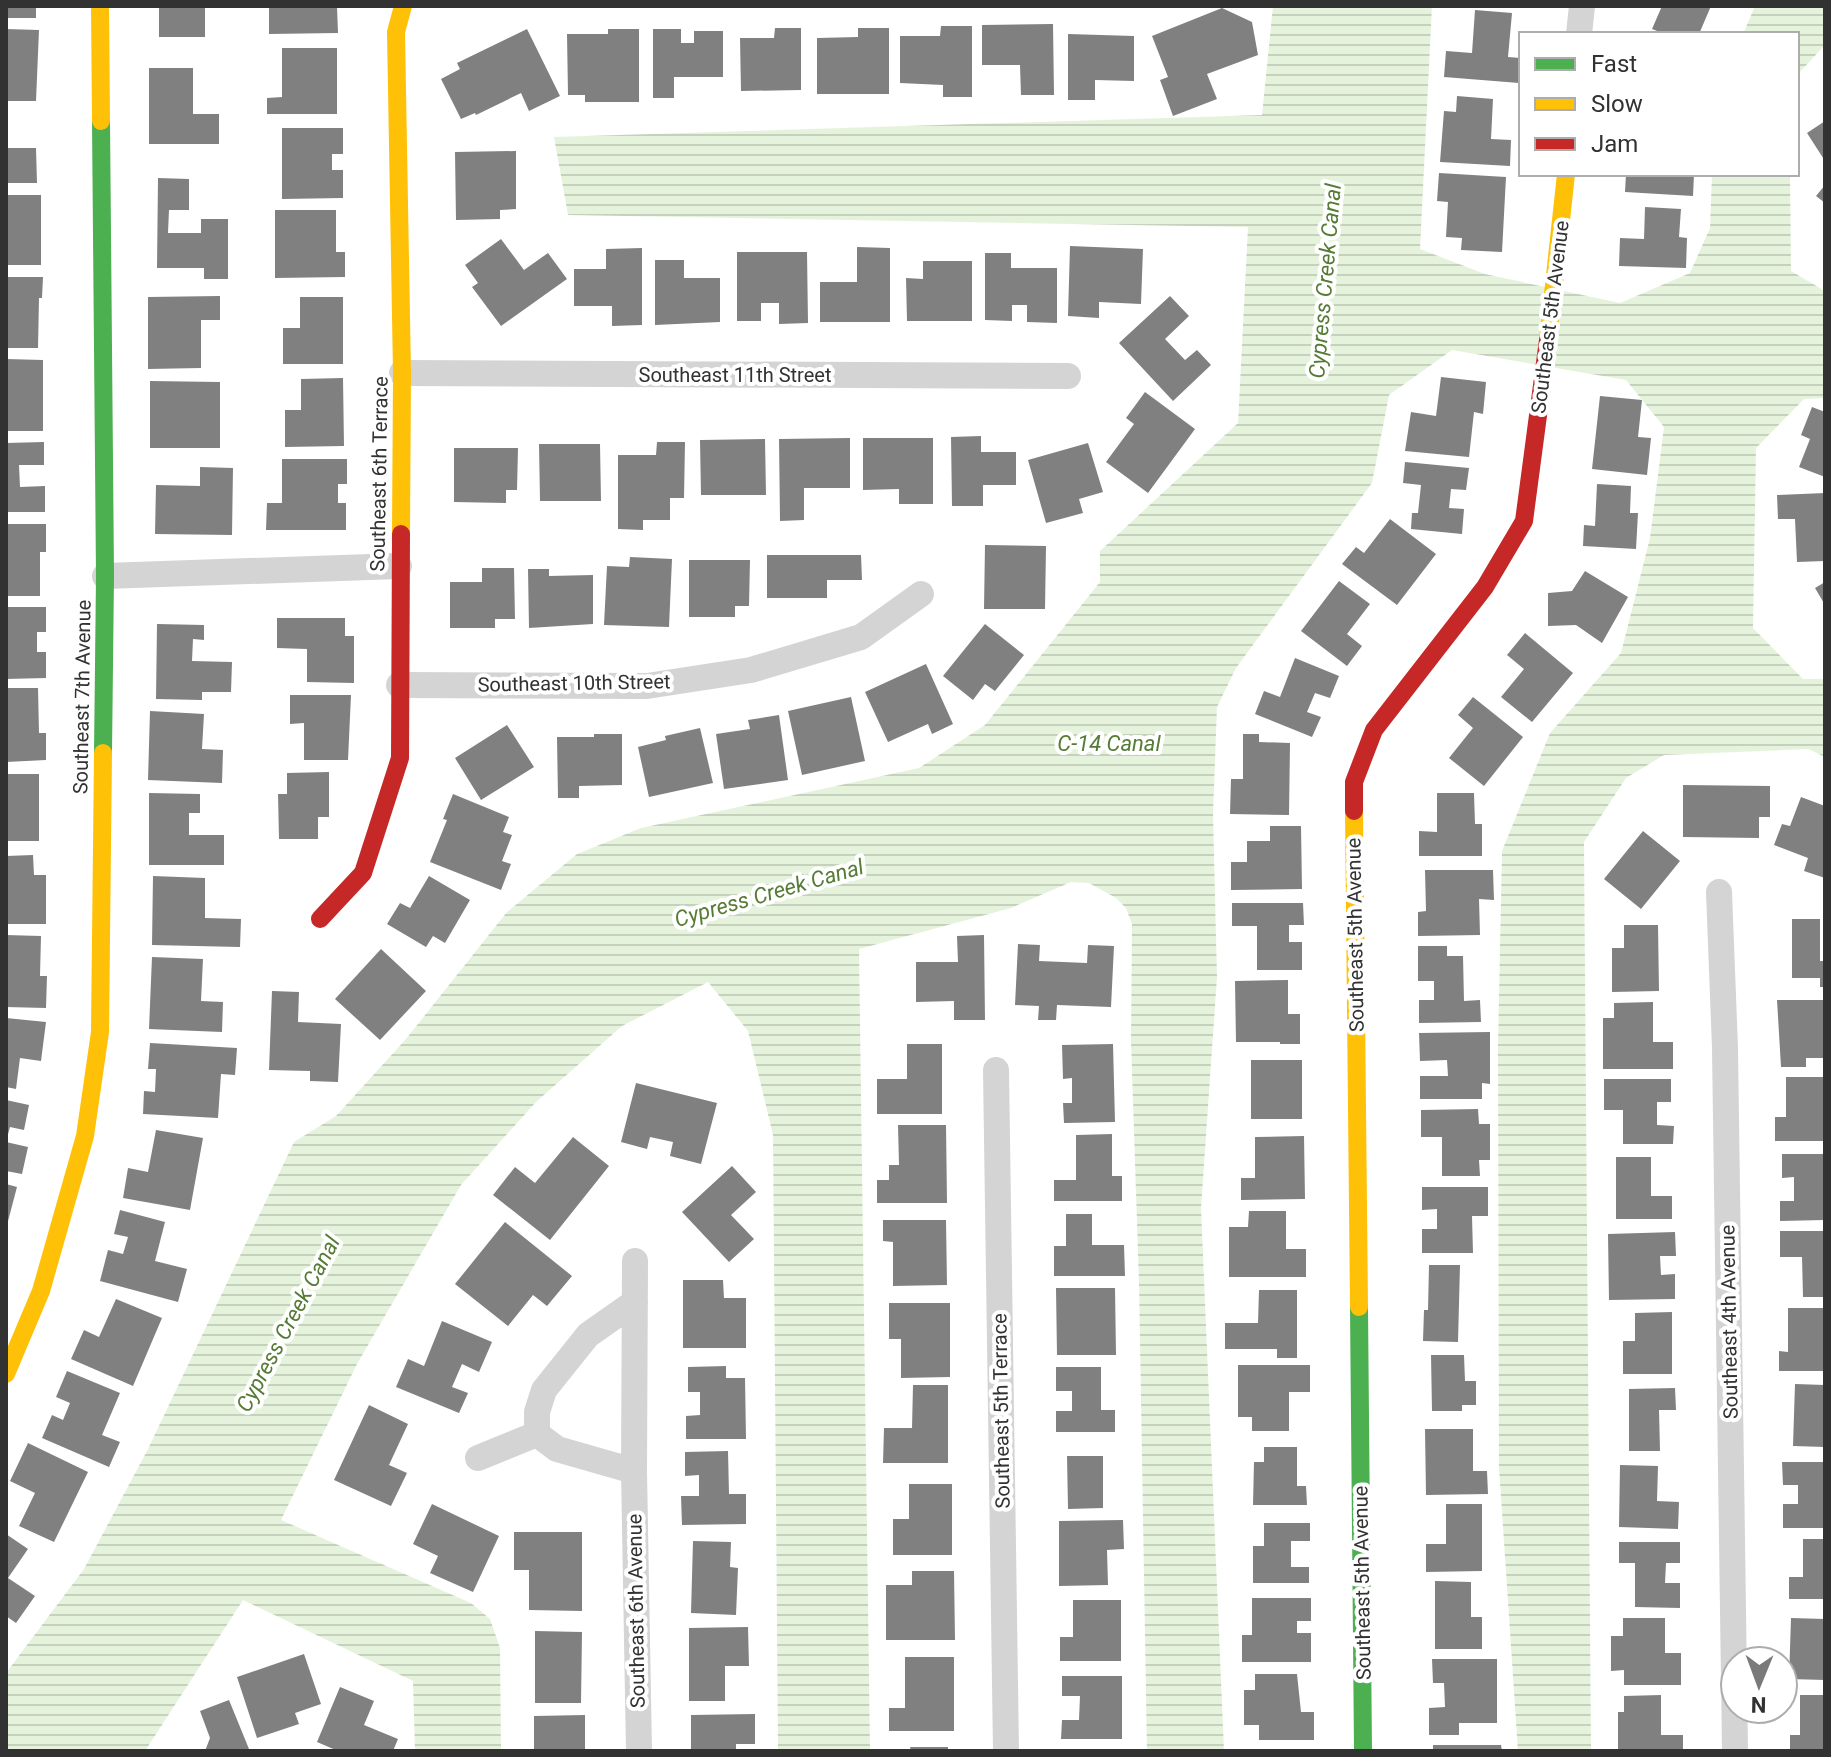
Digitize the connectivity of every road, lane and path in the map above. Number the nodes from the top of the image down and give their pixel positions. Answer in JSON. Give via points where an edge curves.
{"nodes":[{"id":1,"x":100,"y":6,"type":"edge"},
{"id":2,"x":1582,"y":6,"type":"edge"},
{"id":3,"x":402,"y":7,"type":"edge"},
{"id":4,"x":1579,"y":32,"type":"edge"},
{"id":5,"x":1566,"y":176,"type":"edge"},
{"id":6,"x":402,"y":373,"type":"junction"},
{"id":7,"x":1068,"y":376,"type":"dead end"},
{"id":8,"x":399,"y":566,"type":"junction"},
{"id":9,"x":105,"y":576,"type":"junction"},
{"id":10,"x":921,"y":594,"type":"dead end"},
{"id":11,"x":399,"y":685,"type":"junction"},
{"id":12,"x":1719,"y":892,"type":"dead end"},
{"id":13,"x":320,"y":919,"type":"dead end"},
{"id":14,"x":996,"y":1070,"type":"dead end"},
{"id":15,"x":635,"y":1261,"type":"dead end"},
{"id":16,"x":635,"y":1302,"type":"junction"},
{"id":17,"x":6,"y":1374,"type":"edge"},
{"id":18,"x":537,"y":1434,"type":"junction"},
{"id":19,"x":478,"y":1458,"type":"dead end"},
{"id":20,"x":634,"y":1471,"type":"junction"},
{"id":21,"x":639,"y":1751,"type":"edge"},
{"id":22,"x":1006,"y":1751,"type":"edge"},
{"id":23,"x":1363,"y":1751,"type":"edge"},
{"id":24,"x":1735,"y":1751,"type":"edge"}],
"edges":[{"from":1,"to":9,"type":"street","name":"Southeast 7th Avenue"},
{"from":2,"to":4,"type":"street"},
{"from":3,"to":6,"type":"street","name":"Southeast 6th Terrace","via":[[396,32]]},
{"from":5,"to":23,"type":"street","name":"Southeast 5th Avenue","via":[[1524,521],[1485,587],[1374,730],[1354,782]]},
{"from":6,"to":7,"type":"street","name":"Southeast 11th Street"},
{"from":6,"to":8,"type":"street","name":"Southeast 6th Terrace"},
{"from":8,"to":9,"type":"street"},
{"from":8,"to":11,"type":"street","name":"Southeast 6th Terrace"},
{"from":9,"to":17,"type":"street","name":"Southeast 7th Avenue","via":[[100,1032],[85,1136],[41,1291]]},
{"from":10,"to":11,"type":"street","name":"Southeast 10th Street","via":[[861,637],[751,670],[647,686]]},
{"from":11,"to":13,"type":"street","name":"Southeast 6th Terrace","via":[[400,758],[363,873]]},
{"from":12,"to":24,"type":"street","name":"Southeast 4th Avenue"},
{"from":14,"to":22,"type":"street","name":"Southeast 5th Terrace"},
{"from":15,"to":16,"type":"street","name":"Southeast 6th Avenue"},
{"from":16,"to":18,"type":"street","via":[[588,1335],[544,1390]]},
{"from":16,"to":20,"type":"street","name":"Southeast 6th Avenue"},
{"from":18,"to":19,"type":"street"},
{"from":18,"to":20,"type":"street","via":[[557,1449]]},
{"from":20,"to":21,"type":"street","name":"Southeast 6th Avenue"}]}
